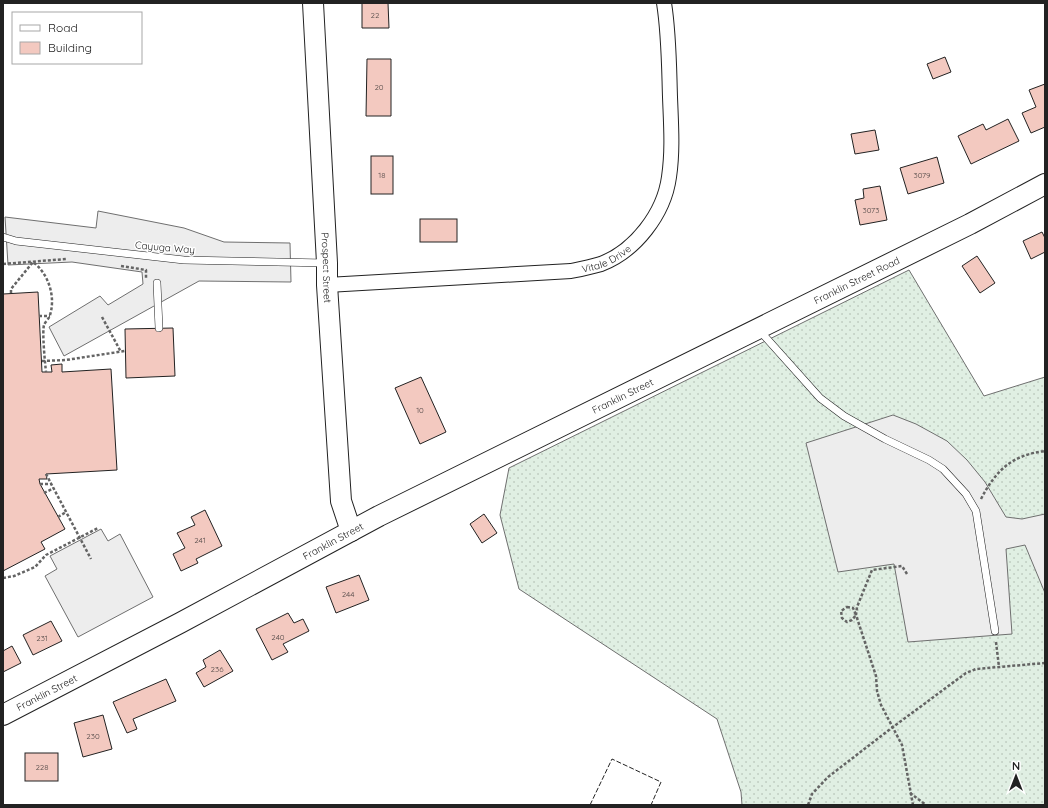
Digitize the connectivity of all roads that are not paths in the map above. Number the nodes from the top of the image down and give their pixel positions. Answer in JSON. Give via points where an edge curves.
{"nodes":[{"id":1,"x":313,"y":3,"type":"edge"},
{"id":2,"x":664,"y":3,"type":"edge"},
{"id":3,"x":1045,"y":184,"type":"edge"},
{"id":4,"x":3,"y":237,"type":"edge"},
{"id":5,"x":327,"y":263,"type":"junction"},
{"id":6,"x":157,"y":283,"type":"dead end"},
{"id":7,"x":326,"y":285,"type":"junction"},
{"id":8,"x":159,"y":328,"type":"dead end"},
{"id":9,"x":758,"y":328,"type":"junction"},
{"id":10,"x":666,"y":373,"type":"joint"},
{"id":11,"x":351,"y":531,"type":"junction"},
{"id":12,"x":995,"y":631,"type":"road end"},
{"id":13,"x":3,"y":715,"type":"edge"}],
"edges":[{"from":1,"to":5,"type":"street","name":"Prospect Street"},
{"from":2,"to":7,"type":"street","name":"Vitale Drive","via":[[672,136],[669,178],[660,208],[644,232],[625,252],[600,264],[571,271]]},
{"from":3,"to":9,"type":"street","name":"Franklin Street Road","via":[[970,224]]},
{"from":4,"to":5,"type":"lane","name":"Cayuga Way","via":[[16,241],[184,260]]},
{"from":5,"to":7,"type":"street","name":"Prospect Street"},
{"from":6,"to":8,"type":"lane"},
{"from":7,"to":11,"type":"street","name":"Prospect Street","via":[[342,501]]},
{"from":9,"to":10,"type":"street","name":"Franklin Street Road"},
{"from":9,"to":12,"type":"lane","via":[[820,398],[844,416],[943,469],[966,494],[976,511]]},
{"from":10,"to":11,"type":"street","name":"Franklin Street"},
{"from":11,"to":13,"type":"street","name":"Franklin Street"}]}
